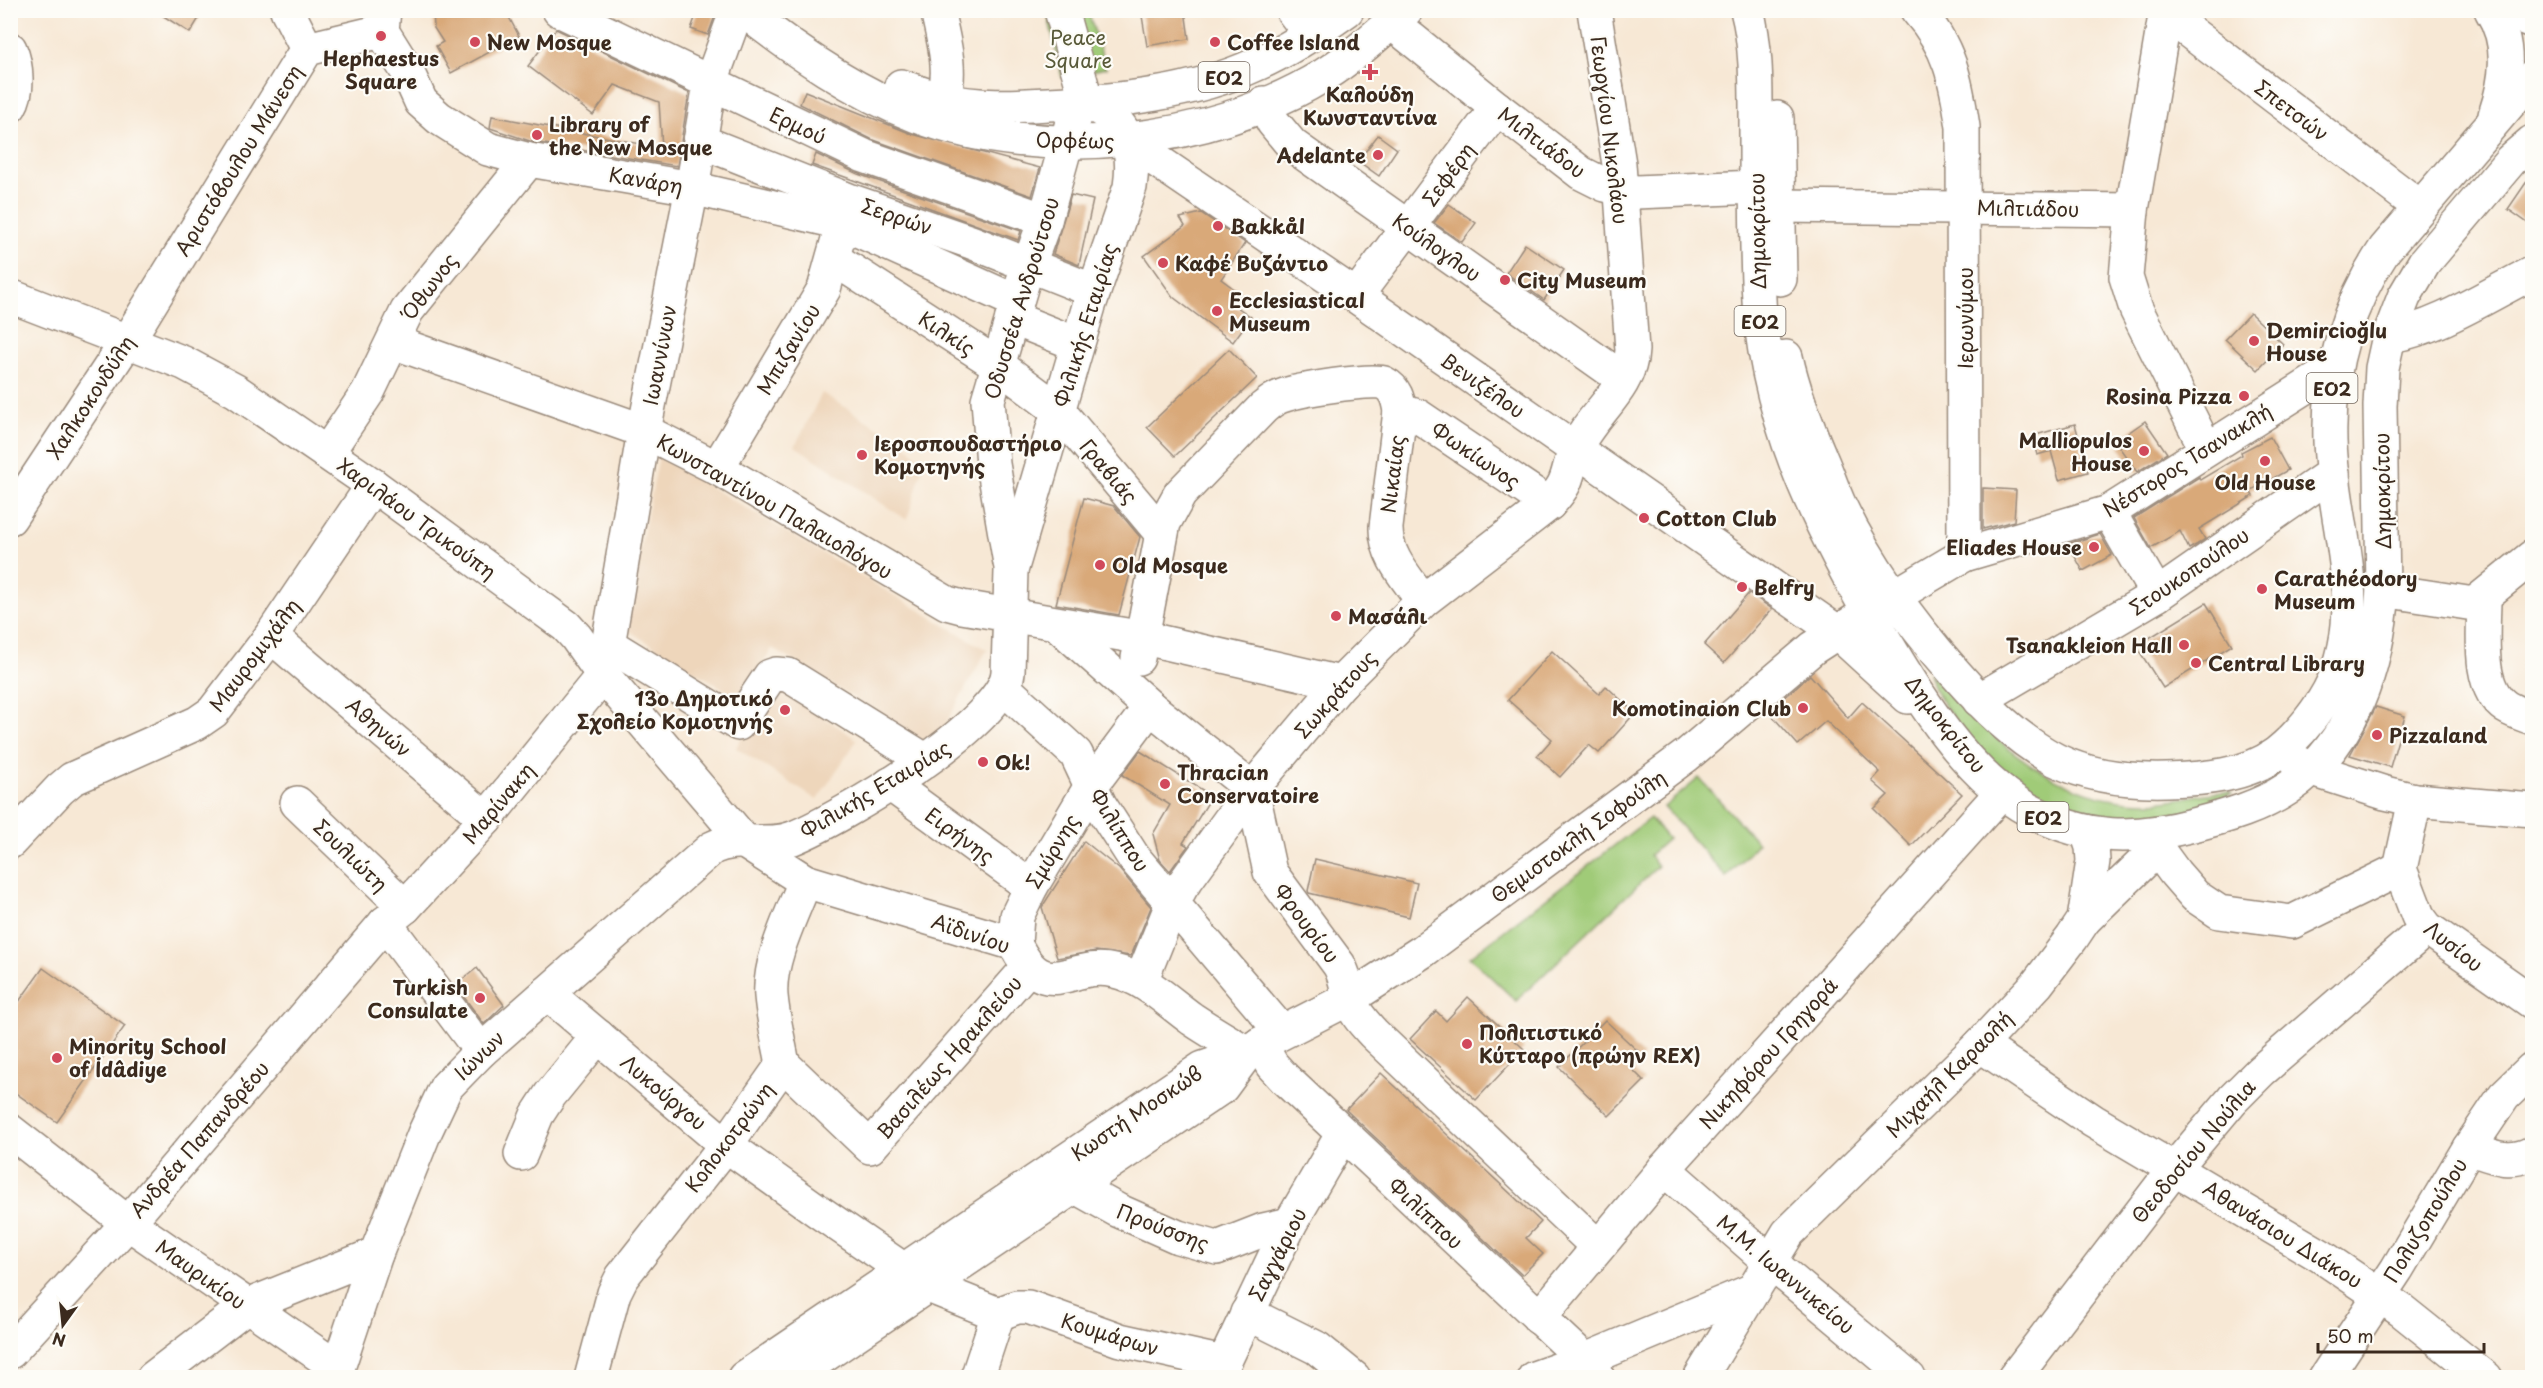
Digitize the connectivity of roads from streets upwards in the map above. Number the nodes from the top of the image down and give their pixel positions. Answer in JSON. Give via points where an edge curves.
{"nodes":[{"id":1,"x":287,"y":10,"type":"edge"},
{"id":2,"x":559,"y":10,"type":"edge"},
{"id":3,"x":737,"y":10,"type":"edge"},
{"id":4,"x":743,"y":10,"type":"edge"},
{"id":5,"x":777,"y":10,"type":"edge"},
{"id":6,"x":937,"y":10,"type":"edge"},
{"id":7,"x":1061,"y":10,"type":"edge"},
{"id":8,"x":1347,"y":10,"type":"edge"},
{"id":9,"x":1594,"y":10,"type":"edge"},
{"id":10,"x":1746,"y":10,"type":"edge"},
{"id":11,"x":1770,"y":10,"type":"edge"},
{"id":12,"x":2491,"y":10,"type":"edge"},
{"id":13,"x":2505,"y":10,"type":"edge"},
{"id":14,"x":1924,"y":12,"type":"edge"},
{"id":15,"x":2166,"y":12,"type":"edge"},
{"id":16,"x":1399,"y":17,"type":"edge"},
{"id":17,"x":383,"y":21,"type":"edge"},
{"id":18,"x":2532,"y":21,"type":"edge"},
{"id":19,"x":1301,"y":22,"type":"edge"},
{"id":20,"x":10,"y":49,"type":"edge"},
{"id":21,"x":307,"y":49,"type":"junction"},
{"id":22,"x":2532,"y":76,"type":"edge"},
{"id":23,"x":710,"y":84,"type":"junction"},
{"id":24,"x":944,"y":100,"type":"junction"},
{"id":25,"x":1087,"y":103,"type":"junction"},
{"id":26,"x":1264,"y":104,"type":"junction"},
{"id":27,"x":10,"y":106,"type":"edge"},
{"id":28,"x":1497,"y":108,"type":"junction"},
{"id":29,"x":2492,"y":123,"type":"junction"},
{"id":30,"x":700,"y":141,"type":"junction"},
{"id":31,"x":1066,"y":141,"type":"junction"},
{"id":32,"x":1128,"y":141,"type":"junction"},
{"id":33,"x":2527,"y":143,"type":"edge"},
{"id":34,"x":864,"y":156,"type":"junction"},
{"id":35,"x":529,"y":160,"type":"junction"},
{"id":36,"x":692,"y":188,"type":"junction"},
{"id":37,"x":1621,"y":190,"type":"junction"},
{"id":38,"x":1768,"y":196,"type":"junction"},
{"id":39,"x":2420,"y":207,"type":"junction"},
{"id":40,"x":1965,"y":208,"type":"junction"},
{"id":41,"x":2132,"y":210,"type":"junction"},
{"id":42,"x":846,"y":211,"type":"junction"},
{"id":43,"x":1045,"y":220,"type":"junction"},
{"id":44,"x":1409,"y":227,"type":"junction"},
{"id":45,"x":834,"y":260,"type":"junction"},
{"id":46,"x":1029,"y":267,"type":"junction"},
{"id":47,"x":2532,"y":273,"type":"edge"},
{"id":48,"x":167,"y":276,"type":"joint"},
{"id":49,"x":1094,"y":291,"type":"junction"},
{"id":50,"x":10,"y":296,"type":"edge"},
{"id":51,"x":1356,"y":296,"type":"junction"},
{"id":52,"x":1014,"y":310,"type":"junction"},
{"id":53,"x":2389,"y":336,"type":"junction"},
{"id":54,"x":128,"y":340,"type":"junction"},
{"id":55,"x":393,"y":342,"type":"junction"},
{"id":56,"x":1077,"y":344,"type":"junction"},
{"id":57,"x":998,"y":365,"type":"junction"},
{"id":58,"x":2334,"y":369,"type":"junction"},
{"id":59,"x":1623,"y":379,"type":"junction"},
{"id":60,"x":1058,"y":410,"type":"junction"},
{"id":61,"x":1400,"y":411,"type":"junction"},
{"id":62,"x":644,"y":431,"type":"junction"},
{"id":63,"x":2206,"y":449,"type":"junction"},
{"id":64,"x":1576,"y":450,"type":"junction"},
{"id":65,"x":327,"y":453,"type":"junction"},
{"id":66,"x":717,"y":468,"type":"junction"},
{"id":67,"x":2333,"y":473,"type":"junction"},
{"id":68,"x":373,"y":485,"type":"junction"},
{"id":69,"x":1549,"y":504,"type":"junction"},
{"id":70,"x":2109,"y":512,"type":"junction"},
{"id":71,"x":10,"y":518,"type":"edge"},
{"id":72,"x":1161,"y":533,"type":"junction"},
{"id":73,"x":1964,"y":555,"type":"junction"},
{"id":74,"x":2532,"y":557,"type":"edge"},
{"id":75,"x":1011,"y":571,"type":"junction"},
{"id":76,"x":2384,"y":590,"type":"junction"},
{"id":77,"x":2157,"y":595,"type":"junction"},
{"id":78,"x":2484,"y":599,"type":"junction"},
{"id":79,"x":1423,"y":601,"type":"junction"},
{"id":80,"x":1881,"y":604,"type":"junction"},
{"id":81,"x":1010,"y":615,"type":"junction"},
{"id":82,"x":1057,"y":624,"type":"junction"},
{"id":83,"x":1836,"y":632,"type":"junction"},
{"id":84,"x":271,"y":636,"type":"junction"},
{"id":85,"x":1144,"y":638,"type":"junction"},
{"id":86,"x":605,"y":659,"type":"junction"},
{"id":87,"x":1341,"y":683,"type":"junction"},
{"id":88,"x":1004,"y":688,"type":"junction"},
{"id":89,"x":1140,"y":697,"type":"junction"},
{"id":90,"x":1979,"y":700,"type":"junction"},
{"id":91,"x":2532,"y":718,"type":"edge"},
{"id":92,"x":1947,"y":732,"type":"junction"},
{"id":93,"x":2286,"y":745,"type":"junction"},
{"id":94,"x":925,"y":760,"type":"junction"},
{"id":95,"x":2313,"y":770,"type":"junction"},
{"id":96,"x":890,"y":784,"type":"junction"},
{"id":97,"x":1091,"y":786,"type":"junction"},
{"id":98,"x":1252,"y":789,"type":"junction"},
{"id":99,"x":2002,"y":792,"type":"junction"},
{"id":100,"x":2415,"y":800,"type":"junction"},
{"id":101,"x":297,"y":803,"type":"dead end"},
{"id":102,"x":2532,"y":810,"type":"edge"},
{"id":103,"x":486,"y":819,"type":"junction"},
{"id":104,"x":2087,"y":832,"type":"junction"},
{"id":105,"x":2159,"y":840,"type":"junction"},
{"id":106,"x":10,"y":842,"type":"edge"},
{"id":107,"x":746,"y":843,"type":"junction"},
{"id":108,"x":2400,"y":869,"type":"junction"},
{"id":109,"x":806,"y":881,"type":"junction"},
{"id":110,"x":1031,"y":887,"type":"junction"},
{"id":111,"x":1172,"y":904,"type":"junction"},
{"id":112,"x":395,"y":915,"type":"junction"},
{"id":113,"x":2084,"y":920,"type":"junction"},
{"id":114,"x":2427,"y":928,"type":"junction"},
{"id":115,"x":1022,"y":956,"type":"junction"},
{"id":116,"x":1141,"y":981,"type":"junction"},
{"id":117,"x":547,"y":993,"type":"junction"},
{"id":118,"x":1350,"y":998,"type":"junction"},
{"id":119,"x":2532,"y":1002,"type":"edge"},
{"id":120,"x":598,"y":1036,"type":"junction"},
{"id":121,"x":1263,"y":1043,"type":"junction"},
{"id":122,"x":1980,"y":1045,"type":"junction"},
{"id":123,"x":481,"y":1051,"type":"junction"},
{"id":124,"x":783,"y":1064,"type":"junction"},
{"id":125,"x":2532,"y":1069,"type":"edge"},
{"id":126,"x":10,"y":1131,"type":"edge"},
{"id":127,"x":1342,"y":1135,"type":"junction"},
{"id":128,"x":726,"y":1145,"type":"junction"},
{"id":129,"x":2469,"y":1148,"type":"junction"},
{"id":130,"x":2532,"y":1153,"type":"edge"},
{"id":131,"x":521,"y":1154,"type":"dead end"},
{"id":132,"x":2175,"y":1168,"type":"junction"},
{"id":133,"x":1661,"y":1173,"type":"junction"},
{"id":134,"x":1074,"y":1186,"type":"junction"},
{"id":135,"x":128,"y":1222,"type":"junction"},
{"id":136,"x":1290,"y":1224,"type":"junction"},
{"id":137,"x":1598,"y":1246,"type":"junction"},
{"id":138,"x":376,"y":1254,"type":"junction"},
{"id":139,"x":1763,"y":1273,"type":"junction"},
{"id":140,"x":915,"y":1277,"type":"junction"},
{"id":141,"x":2380,"y":1295,"type":"junction"},
{"id":142,"x":247,"y":1306,"type":"junction"},
{"id":143,"x":1247,"y":1313,"type":"junction"},
{"id":144,"x":998,"y":1314,"type":"junction"},
{"id":145,"x":1539,"y":1318,"type":"junction"},
{"id":146,"x":10,"y":1352,"type":"edge"},
{"id":147,"x":1592,"y":1369,"type":"edge"},
{"id":148,"x":1222,"y":1370,"type":"edge"},
{"id":149,"x":338,"y":1373,"type":"edge"},
{"id":150,"x":2028,"y":1373,"type":"edge"},
{"id":151,"x":153,"y":1377,"type":"edge"},
{"id":152,"x":591,"y":1377,"type":"edge"},
{"id":153,"x":744,"y":1377,"type":"edge"},
{"id":154,"x":790,"y":1377,"type":"edge"},
{"id":155,"x":977,"y":1377,"type":"edge"},
{"id":156,"x":1354,"y":1377,"type":"edge"},
{"id":157,"x":1534,"y":1377,"type":"edge"},
{"id":158,"x":1700,"y":1377,"type":"edge"},
{"id":159,"x":1909,"y":1377,"type":"edge"},
{"id":160,"x":2325,"y":1377,"type":"edge"},
{"id":161,"x":2486,"y":1377,"type":"edge"}],
"edges":[{"from":1,"to":21,"type":"street"},
{"from":2,"to":23,"type":"street","name":"Ερμού"},
{"from":3,"to":23,"type":"street","name":"Ιωαννίνων"},
{"from":4,"to":31,"type":"street","name":"Ορφέως","number":"ΕΟ2","via":[[837,75],[918,116],[993,135]]},
{"from":5,"to":24,"type":"street","name":"Ορφέως","number":"ΕΟ2","via":[[882,77]]},
{"from":6,"to":24,"type":"street","via":[[949,60]]},
{"from":7,"to":25,"type":"street"},
{"from":8,"to":19,"type":"street","name":"Ορφέως","number":"ΕΟ2"},
{"from":9,"to":37,"type":"street","name":"Γεωργίου Νικολάου"},
{"from":10,"to":38,"type":"street","name":"Δημοκρίτου","number":"ΕΟ2"},
{"from":11,"to":38,"type":"street","name":"Δημοκρίτου","number":"ΕΟ2","via":[[1775,55]]},
{"from":12,"to":29,"type":"street","via":[[2502,32],[2506,64]]},
{"from":13,"to":18,"type":"street"},
{"from":14,"to":40,"type":"street","name":"Ιερωνύμου","via":[[1952,68],[1958,96],[1963,127]]},
{"from":15,"to":39,"type":"street","name":"Σπετσών"},
{"from":15,"to":41,"type":"street"},
{"from":16,"to":26,"type":"street","name":"Ορφέως","number":"ΕΟ2","via":[[1323,75]]},
{"from":16,"to":28,"type":"street","name":"Μιλτιάδου"},
{"from":17,"to":21,"type":"street","name":"Αριστόβουλου Μάνεση"},
{"from":17,"to":35,"type":"street","name":"Κανάρη","via":[[421,102],[488,149]]},
{"from":19,"to":25,"type":"street","name":"Ορφέως","number":"ΕΟ2","via":[[1257,64],[1225,77],[1145,96]]},
{"from":20,"to":27,"type":"street","via":[[16,61],[14,99]]},
{"from":21,"to":48,"type":"street","name":"Αριστόβουλου Μάνεση"},
{"from":22,"to":29,"type":"street","name":"Δημοκρίτου","number":"ΕΟ2"},
{"from":23,"to":30,"type":"street","name":"Ιωαννίνων"},
{"from":23,"to":34,"type":"street","name":"Ερμού"},
{"from":24,"to":25,"type":"street","name":"Ορφέως","number":"ΕΟ2","via":[[998,106]]},
{"from":25,"to":31,"type":"street","name":"Οδυσσέα Ανδρούτσου","via":[[1077,113]]},
{"from":25,"to":32,"type":"street","name":"Φιλικής Εταιρίας","via":[[1112,116]]},
{"from":26,"to":32,"type":"street","name":"Ορφέως","number":"ΕΟ2","via":[[1196,126]]},
{"from":26,"to":44,"type":"street","name":"Κούλογλου","via":[[1292,145]]},
{"from":28,"to":37,"type":"street","name":"Μιλτιάδου","via":[[1581,173]]},
{"from":28,"to":44,"type":"street","name":"Σεφέρη"},
{"from":29,"to":39,"type":"street","name":"Δημοκρίτου","number":"ΕΟ2"},
{"from":30,"to":36,"type":"street","name":"Ιωαννίνων"},
{"from":30,"to":42,"type":"street","name":"Σερρών"},
{"from":31,"to":32,"type":"street","name":"Ορφέως","number":"ΕΟ2"},
{"from":31,"to":43,"type":"street","name":"Οδυσσέα Ανδρούτσου"},
{"from":32,"to":49,"type":"street","name":"Φιλικής Εταιρίας","via":[[1132,163],[1130,186]]},
{"from":32,"to":51,"type":"street","name":"Βενιζέλου"},
{"from":33,"to":53,"type":"street","name":"Δημοκρίτου","number":"ΕΟ2","via":[[2424,263],[2404,297]]},
{"from":34,"to":42,"type":"street","name":"Μπιζανίου"},
{"from":34,"to":43,"type":"street","name":"Ερμού"},
{"from":35,"to":36,"type":"street","name":"Κανάρη"},
{"from":35,"to":55,"type":"street","name":"Όθωνος","via":[[413,303]]},
{"from":36,"to":42,"type":"street","name":"Κανάρη"},
{"from":36,"to":62,"type":"street","name":"Ιωαννίνων"},
{"from":37,"to":38,"type":"street","name":"Μιλτιάδου"},
{"from":37,"to":59,"type":"street","name":"Γεωργίου Νικολάου","via":[[1632,350]]},
{"from":38,"to":40,"type":"street","name":"Μιλτιάδου"},
{"from":38,"to":80,"type":"street","name":"Δημοκρίτου","number":"ΕΟ2","via":[[1783,344],[1790,376]]},
{"from":39,"to":58,"type":"street","name":"Δημοκρίτου","number":"ΕΟ2","via":[[2385,249],[2367,279],[2345,328]]},
{"from":40,"to":41,"type":"street","name":"Μιλτιάδου"},
{"from":40,"to":73,"type":"street","name":"Ιερωνύμου"},
{"from":41,"to":63,"type":"street","via":[[2125,269],[2129,292]]},
{"from":42,"to":45,"type":"street","name":"Μπιζανίου"},
{"from":42,"to":46,"type":"street","name":"Σερρών","via":[[971,242]]},
{"from":42,"to":52,"type":"street"},
{"from":43,"to":46,"type":"street","name":"Οδυσσέα Ανδρούτσου"},
{"from":44,"to":51,"type":"street","name":"Σεφέρη"},
{"from":44,"to":59,"type":"street","name":"Κούλογλου"},
{"from":45,"to":57,"type":"street","name":"Κιλκίς"},
{"from":45,"to":66,"type":"street","name":"Μπιζανίου","via":[[825,289]]},
{"from":46,"to":49,"type":"street","name":"Σερρών"},
{"from":46,"to":52,"type":"street","name":"Οδυσσέα Ανδρούτσου"},
{"from":47,"to":53,"type":"street","via":[[2428,326],[2409,334]]},
{"from":48,"to":54,"type":"street","name":"Χαλκοκονδύλη"},
{"from":49,"to":56,"type":"street","name":"Φιλικής Εταιρίας"},
{"from":50,"to":54,"type":"street","name":"Χαριλάου Τρικούπη"},
{"from":51,"to":64,"type":"street","name":"Βενιζέλου"},
{"from":52,"to":56,"type":"street"},
{"from":52,"to":57,"type":"street","name":"Οδυσσέα Ανδρούτσου"},
{"from":53,"to":76,"type":"street","name":"Δημοκρίτου","number":"ΕΟ2","via":[[2380,406]]},
{"from":54,"to":65,"type":"street","name":"Χαριλάου Τρικούπη","via":[[209,375]]},
{"from":54,"to":71,"type":"street","name":"Χαλκοκονδύλη"},
{"from":55,"to":62,"type":"street","name":"Κωνσταντίνου Παλαιολόγου"},
{"from":55,"to":65,"type":"street","name":"Όθωνος","via":[[368,392]]},
{"from":56,"to":60,"type":"street","name":"Φιλικής Εταιρίας"},
{"from":57,"to":60,"type":"street","name":"Κιλκίς"},
{"from":57,"to":75,"type":"street","name":"Οδυσσέα Ανδρούτσου","via":[[988,400],[988,428]]},
{"from":58,"to":63,"type":"street","name":"Νέστορος Τσανακλή"},
{"from":58,"to":67,"type":"street","name":"Δημοκρίτου","number":"ΕΟ2","via":[[2330,421]]},
{"from":59,"to":64,"type":"street","name":"Γεωργίου Νικολάου"},
{"from":60,"to":72,"type":"street","name":"Γραβιάς"},
{"from":60,"to":75,"type":"street","name":"Φιλικής Εταιρίας"},
{"from":61,"to":69,"type":"street","name":"Φωκίωνος","via":[[1418,417]]},
{"from":61,"to":72,"type":"street","name":"Νικαίας","via":[[1395,393],[1384,383],[1370,381],[1283,395],[1269,403],[1180,494]]},
{"from":61,"to":79,"type":"street","name":"Νικαίας","via":[[1387,541],[1391,555]]},
{"from":62,"to":66,"type":"street","name":"Κωνσταντίνου Παλαιολόγου"},
{"from":62,"to":86,"type":"street","name":"Ιωαννίνων"},
{"from":63,"to":70,"type":"street","name":"Νέστορος Τσανακλή"},
{"from":64,"to":69,"type":"street","name":"Σωκράτους","via":[[1567,482]]},
{"from":64,"to":83,"type":"street","name":"Βενιζέλου"},
{"from":65,"to":68,"type":"street","name":"Χαριλάου Τρικούπη"},
{"from":66,"to":81,"type":"street","name":"Κωνσταντίνου Παλαιολόγου","via":[[946,603]]},
{"from":67,"to":77,"type":"street","name":"Στουκοπούλου"},
{"from":67,"to":93,"type":"street","name":"Δημοκρίτου","number":"ΕΟ2","via":[[2349,575],[2348,635],[2340,667],[2327,694],[2307,724]]},
{"from":68,"to":84,"type":"street","name":"Μαυρομιχάλη"},
{"from":68,"to":86,"type":"street","name":"Χαριλάου Τρικούπη"},
{"from":69,"to":79,"type":"street","name":"Σωκράτους"},
{"from":70,"to":73,"type":"street","name":"Νέστορος Τσανακλή"},
{"from":70,"to":77,"type":"street"},
{"from":72,"to":85,"type":"street"},
{"from":73,"to":80,"type":"street"},
{"from":74,"to":78,"type":"street"},
{"from":75,"to":81,"type":"street","name":"Φιλικής Εταιρίας"},
{"from":76,"to":78,"type":"street","via":[[2474,604]]},
{"from":76,"to":95,"type":"street","name":"Δημοκρίτου","number":"ΕΟ2","via":[[2378,642],[2366,682],[2345,726]]},
{"from":77,"to":90,"type":"street","name":"Στουκοπούλου"},
{"from":78,"to":91,"type":"street","via":[[2486,679],[2494,696]]},
{"from":79,"to":87,"type":"street","name":"Σωκράτους"},
{"from":80,"to":83,"type":"street","name":"Θεμιστοκλή Σοφούλη"},
{"from":80,"to":90,"type":"street","name":"Δημοκρίτου","number":"ΕΟ2","via":[[1928,642]]},
{"from":80,"to":92,"type":"street","name":"Δημοκρίτου","number":"ΕΟ2","via":[[1917,692]]},
{"from":81,"to":82,"type":"street","name":"Κωνσταντίνου Παλαιολόγου"},
{"from":81,"to":88,"type":"street","name":"Φιλικής Εταιρίας"},
{"from":82,"to":85,"type":"street","name":"Κωνσταντίνου Παλαιολόγου"},
{"from":82,"to":89,"type":"street"},
{"from":83,"to":92,"type":"street","name":"Βενιζέλου"},
{"from":83,"to":118,"type":"street","name":"Θεμιστοκλή Σοφούλη","via":[[1640,791],[1423,951]]},
{"from":84,"to":103,"type":"street","name":"Αθηνών"},
{"from":84,"to":106,"type":"street","name":"Μαυρομιχάλη","via":[[206,718],[72,779]]},
{"from":85,"to":87,"type":"street","name":"Κωνσταντίνου Παλαιολόγου"},
{"from":85,"to":89,"type":"street"},
{"from":86,"to":94,"type":"street","via":[[738,724],[770,676],[788,675]]},
{"from":86,"to":103,"type":"street","name":"Μαρίνακη"},
{"from":86,"to":107,"type":"street","name":"Χαριλάου Τρικούπη"},
{"from":87,"to":98,"type":"street","name":"Σωκράτους"},
{"from":88,"to":94,"type":"street","name":"Φιλικής Εταιρίας","via":[[954,741]]},
{"from":88,"to":97,"type":"street","name":"Φιλίππου","via":[[1076,754]]},
{"from":89,"to":97,"type":"street","name":"Σμύρνης"},
{"from":89,"to":98,"type":"street"},
{"from":90,"to":93,"type":"street","name":"Δημοκρίτου","number":"ΕΟ2","via":[[2046,754],[2078,769],[2110,777],[2178,780],[2230,773],[2263,762]]},
{"from":92,"to":99,"type":"street","name":"Δημοκρίτου","number":"ΕΟ2"},
{"from":93,"to":95,"type":"street","via":[[2295,760]]},
{"from":94,"to":96,"type":"street","name":"Φιλικής Εταιρίας"},
{"from":95,"to":100,"type":"street"},
{"from":95,"to":105,"type":"street","name":"Δημοκρίτου","number":"ΕΟ2","via":[[2255,806]]},
{"from":96,"to":107,"type":"street","name":"Φιλικής Εταιρίας","via":[[794,838]]},
{"from":96,"to":110,"type":"street","name":"Ειρήνης"},
{"from":97,"to":110,"type":"street","name":"Σμύρνης"},
{"from":97,"to":111,"type":"street","name":"Φιλίππου","via":[[1134,858]]},
{"from":98,"to":111,"type":"street","name":"Σωκράτους"},
{"from":98,"to":118,"type":"street","name":"Φρουρίου","via":[[1270,872],[1339,965]]},
{"from":99,"to":104,"type":"street","name":"Δημοκρίτου","number":"ΕΟ2","via":[[2026,809]]},
{"from":99,"to":133,"type":"street","name":"Νικηφόρου Γρηγορά"},
{"from":100,"to":102,"type":"street"},
{"from":100,"to":108,"type":"street"},
{"from":101,"to":112,"type":"street","name":"Σουλιώτη"},
{"from":103,"to":112,"type":"street","name":"Μαρίνακη"},
{"from":104,"to":105,"type":"street","name":"Δημοκρίτου","number":"ΕΟ2"},
{"from":104,"to":113,"type":"street","name":"Μιχαήλ Καραολή","via":[[2092,861]]},
{"from":105,"to":108,"type":"street","via":[[2175,873],[2195,896],[2219,912],[2292,922]]},
{"from":105,"to":113,"type":"street","via":[[2136,871]]},
{"from":107,"to":109,"type":"street","name":"Αϊδινίου"},
{"from":107,"to":117,"type":"street","name":"Ιώνων","via":[[730,842],[712,848]]},
{"from":108,"to":114,"type":"street","name":"Λυσίου","via":[[2418,916]]},
{"from":109,"to":115,"type":"street","name":"Αϊδινίου"},
{"from":109,"to":124,"type":"street","name":"Κολοκοτρώνη","via":[[783,938],[771,994]]},
{"from":110,"to":115,"type":"street","name":"Σμύρνης","via":[[1017,916]]},
{"from":111,"to":116,"type":"street","name":"Σωκράτους"},
{"from":111,"to":121,"type":"street","name":"Φιλίππου"},
{"from":112,"to":123,"type":"street","name":"Σουλιώτη"},
{"from":112,"to":135,"type":"street","name":"Ανδρέα Παπανδρέου"},
{"from":113,"to":122,"type":"street","name":"Μιχαήλ Καραολή","via":[[2037,984]]},
{"from":114,"to":119,"type":"street","name":"Λυσίου"},
{"from":114,"to":132,"type":"street","name":"Θεοδοσίου Νούλια","via":[[2260,1071]]},
{"from":115,"to":116,"type":"street","name":"Αϊδινίου","via":[[1053,978],[1103,970]]},
{"from":115,"to":124,"type":"street","name":"Βασιλέως Ηρακλείου","via":[[870,1147]]},
{"from":116,"to":121,"type":"street","name":"Αϊδινίου","via":[[1193,1019]]},
{"from":117,"to":120,"type":"street","name":"Λυκούργου"},
{"from":117,"to":123,"type":"street","name":"Ιώνων"},
{"from":118,"to":121,"type":"street","name":"Θεμιστοκλή Σοφούλη"},
{"from":118,"to":137,"type":"street","name":"Φρουρίου","via":[[1373,1033]]},
{"from":120,"to":128,"type":"street","name":"Λυκούργου"},
{"from":120,"to":131,"type":"street","via":[[550,1095]]},
{"from":121,"to":127,"type":"street","name":"Φιλίππου","via":[[1272,1065]]},
{"from":121,"to":134,"type":"street","name":"Κωστή Μοσκώβ","via":[[1222,1087]]},
{"from":121,"to":140,"type":"street","name":"Κωστή Μοσκώβ","via":[[1203,1068]]},
{"from":122,"to":132,"type":"street","name":"Αθανάσιου Διάκου","via":[[2093,1121]]},
{"from":122,"to":139,"type":"street","name":"Μιχαήλ Καραολή","via":[[1788,1233]]},
{"from":123,"to":138,"type":"street","name":"Ιώνων","via":[[442,1094]]},
{"from":124,"to":128,"type":"street","name":"Κολοκοτρώνη"},
{"from":125,"to":129,"type":"street","name":"Πολυζοπούλου","via":[[2504,1096]]},
{"from":126,"to":135,"type":"street","name":"Μαυρικίου"},
{"from":127,"to":136,"type":"street","name":"Σαγγάριου"},
{"from":127,"to":145,"type":"street","name":"Φιλίππου"},
{"from":128,"to":140,"type":"street","name":"Λυκούργου"},
{"from":128,"to":152,"type":"street","name":"Κολοκοτρώνη","via":[[622,1277]]},
{"from":129,"to":130,"type":"street","via":[[2504,1160]]},
{"from":129,"to":141,"type":"street","name":"Πολυζοπούλου"},
{"from":132,"to":141,"type":"street","name":"Αθανάσιου Διάκου"},
{"from":132,"to":150,"type":"street","name":"Θεοδοσίου Νούλια"},
{"from":133,"to":137,"type":"street","name":"Νικηφόρου Γρηγορά"},
{"from":133,"to":139,"type":"street","name":"Μ.Μ. Ιωαννικείου"},
{"from":134,"to":136,"type":"street","name":"Προύσσης","via":[[1167,1233],[1216,1248]]},
{"from":134,"to":140,"type":"street","name":"Κωστή Μοσκώβ"},
{"from":135,"to":142,"type":"street","name":"Μαυρικίου"},
{"from":135,"to":146,"type":"street","name":"Ανδρέα Παπανδρέου"},
{"from":136,"to":143,"type":"street","name":"Σαγγάριου"},
{"from":137,"to":145,"type":"street","name":"Νικηφόρου Γρηγορά"},
{"from":138,"to":142,"type":"street"},
{"from":138,"to":149,"type":"street","name":"Ιώνων"},
{"from":139,"to":147,"type":"street"},
{"from":139,"to":158,"type":"street","name":"Μιχαήλ Καραολή"},
{"from":139,"to":159,"type":"street","name":"Μ.Μ. Ιωαννικείου"},
{"from":140,"to":144,"type":"street","name":"Λυκούργου"},
{"from":140,"to":153,"type":"street","name":"Κωστή Μοσκώβ"},
{"from":140,"to":154,"type":"street","name":"Κωστή Μοσκώβ"},
{"from":141,"to":160,"type":"street","name":"Πολυζοπούλου"},
{"from":141,"to":161,"type":"street","name":"Αθανάσιου Διάκου"},
{"from":142,"to":149,"type":"street","name":"Μαυρικίου"},
{"from":142,"to":151,"type":"street"},
{"from":143,"to":148,"type":"street","name":"Σαγγάριου"},
{"from":143,"to":156,"type":"street","via":[[1317,1348]]},
{"from":144,"to":148,"type":"street","name":"Κουμάρων","via":[[1028,1307]]},
{"from":144,"to":155,"type":"street"},
{"from":145,"to":147,"type":"street","name":"Φιλίππου"},
{"from":147,"to":157,"type":"street"}]}
